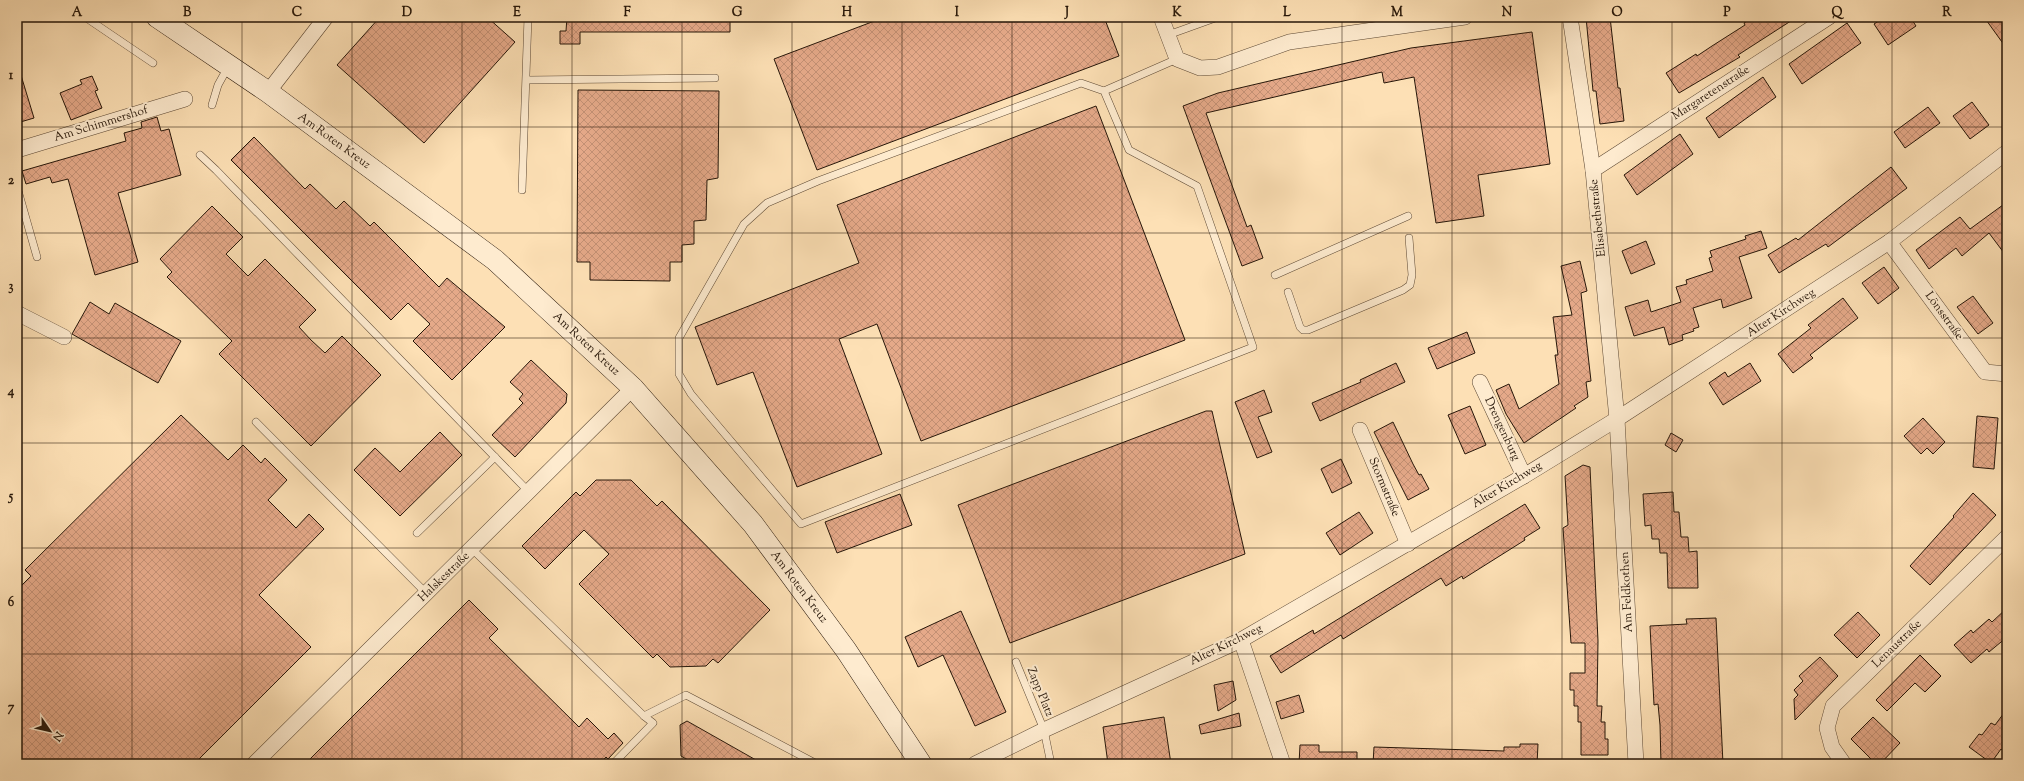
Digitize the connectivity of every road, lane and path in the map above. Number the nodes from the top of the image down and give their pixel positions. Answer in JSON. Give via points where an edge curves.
{"nodes":[{"id":1,"x":85,"y":17,"type":"edge"},
{"id":2,"x":157,"y":17,"type":"edge"},
{"id":3,"x":326,"y":17,"type":"edge"},
{"id":4,"x":528,"y":17,"type":"edge"},
{"id":5,"x":1161,"y":17,"type":"edge"},
{"id":6,"x":1218,"y":17,"type":"edge"},
{"id":7,"x":1466,"y":17,"type":"edge"},
{"id":8,"x":1570,"y":17,"type":"edge"},
{"id":9,"x":1829,"y":17,"type":"edge"},
{"id":10,"x":1168,"y":35,"type":"junction"},
{"id":11,"x":1177,"y":59,"type":"junction"},
{"id":12,"x":153,"y":63,"type":"dead end"},
{"id":13,"x":229,"y":65,"type":"junction"},
{"id":14,"x":715,"y":78,"type":"dead end"},
{"id":15,"x":527,"y":80,"type":"junction"},
{"id":16,"x":1104,"y":91,"type":"junction"},
{"id":17,"x":268,"y":92,"type":"junction"},
{"id":18,"x":185,"y":99,"type":"dead end"},
{"id":19,"x":212,"y":105,"type":"dead end"},
{"id":20,"x":17,"y":150,"type":"edge"},
{"id":21,"x":2007,"y":152,"type":"edge"},
{"id":22,"x":200,"y":156,"type":"dead end"},
{"id":23,"x":1593,"y":170,"type":"junction"},
{"id":24,"x":17,"y":187,"type":"edge"},
{"id":25,"x":522,"y":190,"type":"dead end"},
{"id":26,"x":1408,"y":216,"type":"dead end"},
{"id":27,"x":1409,"y":238,"type":"dead end"},
{"id":28,"x":1889,"y":242,"type":"junction"},
{"id":29,"x":36,"y":257,"type":"dead end"},
{"id":30,"x":1275,"y":275,"type":"dead end"},
{"id":31,"x":1288,"y":292,"type":"dead end"},
{"id":32,"x":17,"y":313,"type":"edge"},
{"id":33,"x":64,"y":337,"type":"dead end"},
{"id":34,"x":2007,"y":374,"type":"edge"},
{"id":35,"x":1480,"y":382,"type":"dead end"},
{"id":36,"x":633,"y":388,"type":"junction"},
{"id":37,"x":1617,"y":419,"type":"junction"},
{"id":38,"x":256,"y":422,"type":"dead end"},
{"id":39,"x":1360,"y":430,"type":"dead end"},
{"id":40,"x":495,"y":457,"type":"junction"},
{"id":41,"x":1524,"y":476,"type":"junction"},
{"id":42,"x":529,"y":492,"type":"junction"},
{"id":43,"x":417,"y":533,"type":"dead end"},
{"id":44,"x":2007,"y":537,"type":"edge"},
{"id":45,"x":1408,"y":544,"type":"junction"},
{"id":46,"x":472,"y":550,"type":"junction"},
{"id":47,"x":427,"y":594,"type":"junction"},
{"id":48,"x":1241,"y":640,"type":"junction"},
{"id":49,"x":1016,"y":662,"type":"dead end"},
{"id":50,"x":644,"y":716,"type":"junction"},
{"id":51,"x":1044,"y":730,"type":"junction"},
{"id":52,"x":254,"y":764,"type":"edge"},
{"id":53,"x":613,"y":764,"type":"edge"},
{"id":54,"x":817,"y":764,"type":"edge"},
{"id":55,"x":921,"y":764,"type":"edge"},
{"id":56,"x":975,"y":764,"type":"edge"},
{"id":57,"x":1051,"y":764,"type":"edge"},
{"id":58,"x":1283,"y":764,"type":"edge"},
{"id":59,"x":1636,"y":764,"type":"edge"},
{"id":60,"x":1844,"y":764,"type":"edge"}],
"edges":[{"from":1,"to":12,"type":"lane"},
{"from":2,"to":13,"type":"street","name":"Am Roten Kreuz"},
{"from":3,"to":17,"type":"street"},
{"from":4,"to":15,"type":"lane"},
{"from":5,"to":10,"type":"street"},
{"from":6,"to":10,"type":"lane"},
{"from":7,"to":11,"type":"street","via":[[1289,42],[1218,67],[1200,68]]},
{"from":8,"to":23,"type":"street","name":"Elisabethstraße"},
{"from":9,"to":23,"type":"street","name":"Margaretenstraße"},
{"from":10,"to":11,"type":"street"},
{"from":11,"to":16,"type":"lane"},
{"from":13,"to":17,"type":"street","name":"Am Roten Kreuz"},
{"from":13,"to":19,"type":"lane","via":[[218,85]]},
{"from":14,"to":15,"type":"lane"},
{"from":15,"to":25,"type":"lane"},
{"from":16,"to":16,"type":"lane","via":[[1081,83],[818,180],[767,203],[744,224],[679,338],[679,374],[691,394],[801,524],[1253,347],[1197,186],[1129,150]]},
{"from":17,"to":36,"type":"street","name":"Am Roten Kreuz","via":[[495,260]]},
{"from":18,"to":20,"type":"street","name":"Am Schimmershof"},
{"from":21,"to":28,"type":"street","name":"Alter Kirchweg"},
{"from":22,"to":40,"type":"lane","via":[[222,175]]},
{"from":23,"to":37,"type":"street","name":"Elisabethstraße"},
{"from":24,"to":29,"type":"lane"},
{"from":26,"to":30,"type":"lane"},
{"from":27,"to":31,"type":"lane","via":[[1412,275],[1410,285],[1404,290],[1308,330],[1300,327]]},
{"from":28,"to":34,"type":"street","name":"Lönsstraße","via":[[1985,372]]},
{"from":28,"to":37,"type":"street","name":"Alter Kirchweg"},
{"from":32,"to":33,"type":"street"},
{"from":35,"to":41,"type":"street","name":"Drengenburg"},
{"from":36,"to":42,"type":"street","name":"Halskestraße"},
{"from":36,"to":55,"type":"street","name":"Am Roten Kreuz","via":[[753,524],[846,650]]},
{"from":37,"to":41,"type":"street","name":"Alter Kirchweg"},
{"from":37,"to":59,"type":"street","name":"Am Feldkothen"},
{"from":38,"to":47,"type":"lane"},
{"from":39,"to":45,"type":"street","name":"Stormstraße"},
{"from":40,"to":42,"type":"lane"},
{"from":40,"to":43,"type":"lane"},
{"from":41,"to":45,"type":"street","name":"Alter Kirchweg"},
{"from":42,"to":46,"type":"street","name":"Halskestraße"},
{"from":44,"to":60,"type":"street","name":"Lenaustraße","via":[[1833,706],[1827,728],[1832,747]]},
{"from":45,"to":48,"type":"street","name":"Alter Kirchweg"},
{"from":46,"to":47,"type":"street","name":"Halskestraße"},
{"from":46,"to":50,"type":"lane"},
{"from":47,"to":52,"type":"street","name":"Halskestraße"},
{"from":48,"to":51,"type":"street","name":"Alter Kirchweg"},
{"from":48,"to":58,"type":"street"},
{"from":49,"to":51,"type":"lane","name":"Zapp Platz"},
{"from":50,"to":53,"type":"lane","via":[[653,723]]},
{"from":50,"to":54,"type":"lane","via":[[686,695]]},
{"from":51,"to":56,"type":"street","name":"Alter Kirchweg"},
{"from":51,"to":57,"type":"lane","name":"Zapp Platz"}]}
